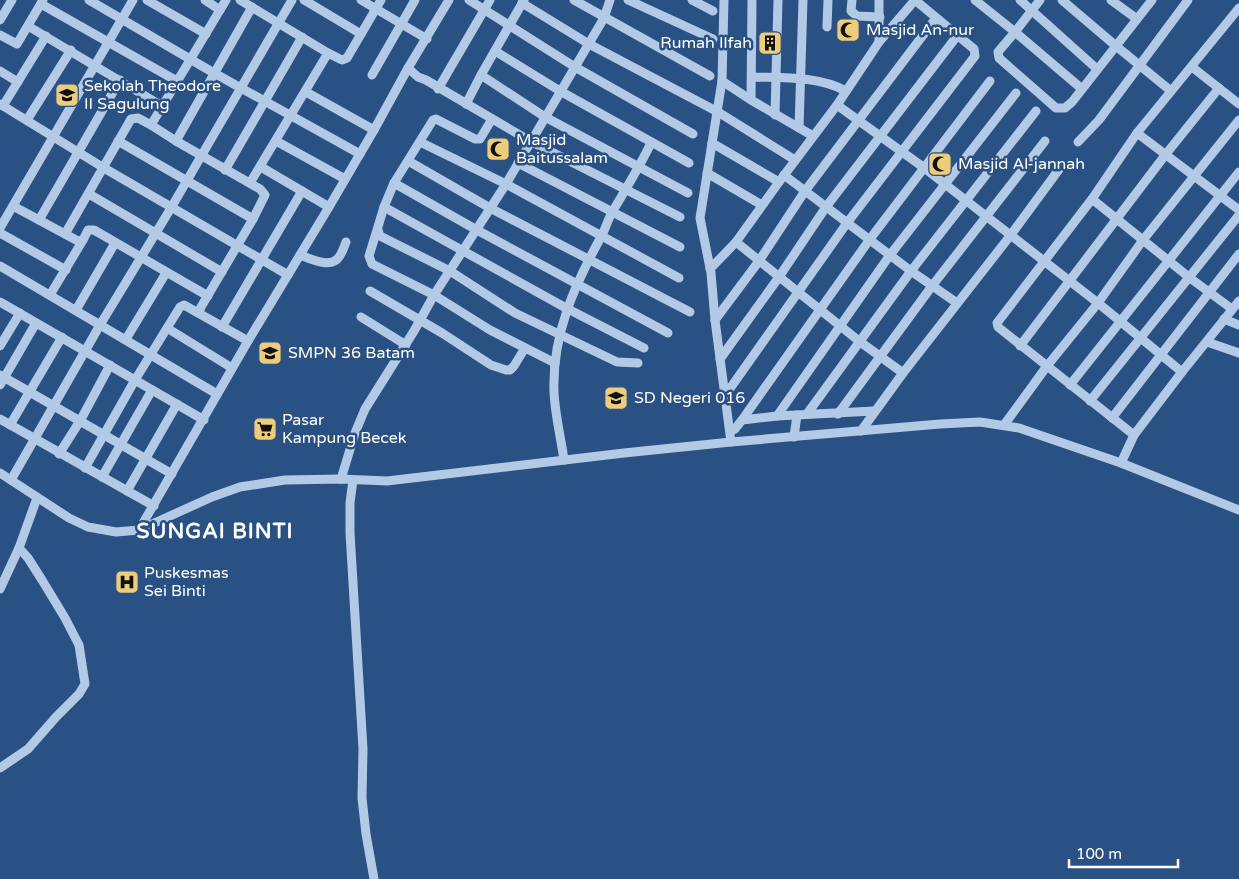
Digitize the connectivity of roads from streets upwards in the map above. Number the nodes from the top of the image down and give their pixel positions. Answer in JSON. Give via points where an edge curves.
{"nodes":[{"id":1,"x":12,"y":0,"type":"edge"},
{"id":2,"x":88,"y":0,"type":"edge"},
{"id":3,"x":134,"y":0,"type":"edge"},
{"id":4,"x":147,"y":0,"type":"edge"},
{"id":5,"x":205,"y":0,"type":"edge"},
{"id":6,"x":226,"y":0,"type":"edge"},
{"id":7,"x":240,"y":0,"type":"edge"},
{"id":8,"x":292,"y":0,"type":"edge"},
{"id":9,"x":304,"y":0,"type":"edge"},
{"id":10,"x":361,"y":0,"type":"edge"},
{"id":11,"x":381,"y":0,"type":"edge"},
{"id":12,"x":414,"y":0,"type":"edge"},
{"id":13,"x":449,"y":0,"type":"edge"},
{"id":14,"x":469,"y":0,"type":"edge"},
{"id":15,"x":490,"y":0,"type":"edge"},
{"id":16,"x":574,"y":0,"type":"edge"},
{"id":17,"x":610,"y":0,"type":"edge"},
{"id":18,"x":628,"y":0,"type":"edge"},
{"id":19,"x":692,"y":0,"type":"edge"},
{"id":20,"x":724,"y":0,"type":"edge"},
{"id":21,"x":752,"y":0,"type":"edge"},
{"id":22,"x":778,"y":0,"type":"edge"},
{"id":23,"x":803,"y":0,"type":"edge"},
{"id":24,"x":828,"y":0,"type":"edge"},
{"id":25,"x":852,"y":0,"type":"edge"},
{"id":26,"x":879,"y":0,"type":"edge"},
{"id":27,"x":915,"y":0,"type":"edge"},
{"id":28,"x":975,"y":0,"type":"edge"},
{"id":29,"x":1020,"y":0,"type":"edge"},
{"id":30,"x":1040,"y":0,"type":"edge"},
{"id":31,"x":1062,"y":0,"type":"edge"},
{"id":32,"x":1111,"y":0,"type":"edge"},
{"id":33,"x":1152,"y":0,"type":"edge"},
{"id":34,"x":1188,"y":0,"type":"edge"},
{"id":35,"x":42,"y":2,"type":"edge"},
{"id":36,"x":523,"y":2,"type":"edge"},
{"id":37,"x":252,"y":8,"type":"junction"},
{"id":38,"x":376,"y":9,"type":"junction"},
{"id":39,"x":220,"y":10,"type":"junction"},
{"id":40,"x":484,"y":10,"type":"junction"},
{"id":41,"x":1032,"y":10,"type":"junction"},
{"id":42,"x":713,"y":11,"type":"dead end"},
{"id":43,"x":1238,"y":12,"type":"edge"},
{"id":44,"x":880,"y":17,"type":"junction"},
{"id":45,"x":604,"y":18,"type":"junction"},
{"id":46,"x":936,"y":18,"type":"junction"},
{"id":47,"x":122,"y":19,"type":"junction"},
{"id":48,"x":1137,"y":19,"type":"junction"},
{"id":49,"x":0,"y":20,"type":"edge"},
{"id":50,"x":278,"y":23,"type":"junction"},
{"id":51,"x":401,"y":25,"type":"junction"},
{"id":52,"x":28,"y":26,"type":"junction"},
{"id":53,"x":509,"y":26,"type":"junction"},
{"id":54,"x":827,"y":27,"type":"dead end"},
{"id":55,"x":1015,"y":32,"type":"junction"},
{"id":56,"x":206,"y":34,"type":"junction"},
{"id":57,"x":361,"y":34,"type":"junction"},
{"id":58,"x":0,"y":35,"type":"edge"},
{"id":59,"x":46,"y":36,"type":"junction"},
{"id":60,"x":957,"y":36,"type":"junction"},
{"id":61,"x":302,"y":37,"type":"junction"},
{"id":62,"x":427,"y":39,"type":"junction"},
{"id":63,"x":713,"y":40,"type":"dead end"},
{"id":64,"x":108,"y":42,"type":"junction"},
{"id":65,"x":879,"y":42,"type":"junction"},
{"id":66,"x":589,"y":44,"type":"junction"},
{"id":67,"x":1116,"y":46,"type":"junction"},
{"id":68,"x":71,"y":50,"type":"junction"},
{"id":69,"x":495,"y":51,"type":"junction"},
{"id":70,"x":328,"y":53,"type":"junction"},
{"id":71,"x":190,"y":59,"type":"junction"},
{"id":72,"x":95,"y":65,"type":"junction"},
{"id":73,"x":1139,"y":65,"type":"junction"},
{"id":74,"x":575,"y":67,"type":"junction"},
{"id":75,"x":1192,"y":67,"type":"junction"},
{"id":76,"x":408,"y":68,"type":"junction"},
{"id":77,"x":1098,"y":69,"type":"junction"},
{"id":78,"x":0,"y":71,"type":"edge"},
{"id":79,"x":214,"y":73,"type":"junction"},
{"id":80,"x":372,"y":75,"type":"dead end"},
{"id":81,"x":481,"y":75,"type":"junction"},
{"id":82,"x":710,"y":76,"type":"dead end"},
{"id":83,"x":752,"y":77,"type":"junction"},
{"id":84,"x":776,"y":77,"type":"junction"},
{"id":85,"x":801,"y":78,"type":"junction"},
{"id":86,"x":120,"y":80,"type":"junction"},
{"id":87,"x":177,"y":81,"type":"junction"},
{"id":88,"x":990,"y":81,"type":"dead end"},
{"id":89,"x":18,"y":82,"type":"junction"},
{"id":90,"x":722,"y":82,"type":"junction"},
{"id":91,"x":240,"y":87,"type":"junction"},
{"id":92,"x":438,"y":88,"type":"junction"},
{"id":93,"x":1219,"y":88,"type":"junction"},
{"id":94,"x":1082,"y":89,"type":"junction"},
{"id":95,"x":846,"y":91,"type":"junction"},
{"id":96,"x":1171,"y":91,"type":"junction"},
{"id":97,"x":306,"y":92,"type":"junction"},
{"id":98,"x":560,"y":92,"type":"junction"},
{"id":99,"x":1016,"y":93,"type":"dead end"},
{"id":100,"x":751,"y":100,"type":"junction"},
{"id":101,"x":265,"y":102,"type":"junction"},
{"id":102,"x":466,"y":104,"type":"junction"},
{"id":103,"x":1239,"y":104,"type":"edge"},
{"id":104,"x":2,"y":105,"type":"edge"},
{"id":105,"x":837,"y":105,"type":"junction"},
{"id":106,"x":162,"y":106,"type":"junction"},
{"id":107,"x":1036,"y":111,"type":"dead end"},
{"id":108,"x":718,"y":112,"type":"junction"},
{"id":109,"x":776,"y":115,"type":"junction"},
{"id":110,"x":290,"y":116,"type":"junction"},
{"id":111,"x":545,"y":117,"type":"junction"},
{"id":112,"x":492,"y":119,"type":"junction"},
{"id":113,"x":27,"y":120,"type":"junction"},
{"id":114,"x":1239,"y":120,"type":"edge"},
{"id":115,"x":859,"y":121,"type":"junction"},
{"id":116,"x":151,"y":125,"type":"junction"},
{"id":117,"x":799,"y":128,"type":"junction"},
{"id":118,"x":374,"y":130,"type":"junction"},
{"id":119,"x":1137,"y":133,"type":"junction"},
{"id":120,"x":694,"y":134,"type":"dead end"},
{"id":121,"x":880,"y":135,"type":"junction"},
{"id":122,"x":813,"y":136,"type":"junction"},
{"id":123,"x":54,"y":137,"type":"junction"},
{"id":124,"x":118,"y":140,"type":"junction"},
{"id":125,"x":276,"y":141,"type":"junction"},
{"id":126,"x":530,"y":141,"type":"junction"},
{"id":127,"x":1045,"y":141,"type":"dead end"},
{"id":128,"x":176,"y":142,"type":"junction"},
{"id":129,"x":420,"y":142,"type":"junction"},
{"id":130,"x":1078,"y":142,"type":"dead end"},
{"id":131,"x":651,"y":143,"type":"junction"},
{"id":132,"x":712,"y":143,"type":"junction"},
{"id":133,"x":902,"y":151,"type":"junction"},
{"id":134,"x":78,"y":152,"type":"junction"},
{"id":135,"x":360,"y":154,"type":"junction"},
{"id":136,"x":1166,"y":154,"type":"junction"},
{"id":137,"x":201,"y":155,"type":"junction"},
{"id":138,"x":795,"y":160,"type":"junction"},
{"id":139,"x":407,"y":163,"type":"junction"},
{"id":140,"x":518,"y":163,"type":"junction"},
{"id":141,"x":689,"y":163,"type":"dead end"},
{"id":142,"x":261,"y":167,"type":"junction"},
{"id":143,"x":640,"y":167,"type":"junction"},
{"id":144,"x":104,"y":168,"type":"junction"},
{"id":145,"x":923,"y":168,"type":"junction"},
{"id":146,"x":1060,"y":168,"type":"dead end"},
{"id":147,"x":225,"y":170,"type":"junction"},
{"id":148,"x":1239,"y":172,"type":"edge"},
{"id":149,"x":707,"y":173,"type":"junction"},
{"id":150,"x":1194,"y":176,"type":"junction"},
{"id":151,"x":781,"y":178,"type":"junction"},
{"id":152,"x":344,"y":179,"type":"junction"},
{"id":153,"x":186,"y":180,"type":"junction"},
{"id":154,"x":250,"y":183,"type":"junction"},
{"id":155,"x":394,"y":183,"type":"junction"},
{"id":156,"x":506,"y":184,"type":"junction"},
{"id":157,"x":944,"y":184,"type":"junction"},
{"id":158,"x":626,"y":189,"type":"junction"},
{"id":159,"x":302,"y":191,"type":"junction"},
{"id":160,"x":805,"y":191,"type":"junction"},
{"id":161,"x":88,"y":194,"type":"junction"},
{"id":162,"x":688,"y":194,"type":"dead end"},
{"id":163,"x":1220,"y":195,"type":"junction"},
{"id":164,"x":1092,"y":199,"type":"junction"},
{"id":165,"x":966,"y":201,"type":"junction"},
{"id":166,"x":762,"y":205,"type":"junction"},
{"id":167,"x":13,"y":206,"type":"junction"},
{"id":168,"x":329,"y":207,"type":"junction"},
{"id":169,"x":384,"y":207,"type":"junction"},
{"id":170,"x":826,"y":207,"type":"junction"},
{"id":171,"x":171,"y":208,"type":"junction"},
{"id":172,"x":490,"y":208,"type":"junction"},
{"id":173,"x":1239,"y":210,"type":"edge"},
{"id":174,"x":612,"y":211,"type":"junction"},
{"id":175,"x":1239,"y":216,"type":"edge"},
{"id":176,"x":986,"y":217,"type":"junction"},
{"id":177,"x":680,"y":218,"type":"dead end"},
{"id":178,"x":253,"y":219,"type":"junction"},
{"id":179,"x":1117,"y":219,"type":"junction"},
{"id":180,"x":38,"y":220,"type":"junction"},
{"id":181,"x":847,"y":224,"type":"junction"},
{"id":182,"x":0,"y":228,"type":"edge"},
{"id":183,"x":475,"y":229,"type":"junction"},
{"id":184,"x":378,"y":230,"type":"junction"},
{"id":185,"x":0,"y":233,"type":"edge"},
{"id":186,"x":156,"y":233,"type":"junction"},
{"id":187,"x":65,"y":234,"type":"junction"},
{"id":188,"x":602,"y":235,"type":"junction"},
{"id":189,"x":1010,"y":236,"type":"junction"},
{"id":190,"x":83,"y":240,"type":"junction"},
{"id":191,"x":870,"y":240,"type":"junction"},
{"id":192,"x":1143,"y":240,"type":"junction"},
{"id":193,"x":346,"y":242,"type":"dead end"},
{"id":194,"x":736,"y":242,"type":"junction"},
{"id":195,"x":115,"y":243,"type":"junction"},
{"id":196,"x":237,"y":245,"type":"junction"},
{"id":197,"x":680,"y":247,"type":"dead end"},
{"id":198,"x":463,"y":250,"type":"junction"},
{"id":199,"x":1239,"y":254,"type":"edge"},
{"id":200,"x":300,"y":255,"type":"junction"},
{"id":201,"x":890,"y":255,"type":"junction"},
{"id":202,"x":140,"y":257,"type":"junction"},
{"id":203,"x":261,"y":259,"type":"junction"},
{"id":204,"x":588,"y":259,"type":"junction"},
{"id":205,"x":759,"y":261,"type":"junction"},
{"id":206,"x":1169,"y":261,"type":"junction"},
{"id":207,"x":1044,"y":262,"type":"junction"},
{"id":208,"x":0,"y":266,"type":"edge"},
{"id":209,"x":710,"y":269,"type":"junction"},
{"id":210,"x":66,"y":270,"type":"junction"},
{"id":211,"x":911,"y":271,"type":"junction"},
{"id":212,"x":222,"y":272,"type":"junction"},
{"id":213,"x":450,"y":272,"type":"junction"},
{"id":214,"x":166,"y":273,"type":"junction"},
{"id":215,"x":288,"y":275,"type":"junction"},
{"id":216,"x":779,"y":277,"type":"junction"},
{"id":217,"x":679,"y":278,"type":"dead end"},
{"id":218,"x":1190,"y":278,"type":"junction"},
{"id":219,"x":576,"y":283,"type":"junction"},
{"id":220,"x":1070,"y":283,"type":"junction"},
{"id":221,"x":932,"y":286,"type":"junction"},
{"id":222,"x":370,"y":291,"type":"dead end"},
{"id":223,"x":798,"y":292,"type":"junction"},
{"id":224,"x":1210,"y":292,"type":"junction"},
{"id":225,"x":50,"y":295,"type":"junction"},
{"id":226,"x":434,"y":295,"type":"junction"},
{"id":227,"x":208,"y":296,"type":"junction"},
{"id":228,"x":1239,"y":301,"type":"edge"},
{"id":229,"x":0,"y":302,"type":"edge"},
{"id":230,"x":957,"y":303,"type":"junction"},
{"id":231,"x":1098,"y":303,"type":"junction"},
{"id":232,"x":566,"y":308,"type":"junction"},
{"id":233,"x":820,"y":309,"type":"junction"},
{"id":234,"x":1232,"y":309,"type":"junction"},
{"id":235,"x":76,"y":310,"type":"junction"},
{"id":236,"x":690,"y":312,"type":"dead end"},
{"id":237,"x":199,"y":313,"type":"junction"},
{"id":238,"x":20,"y":314,"type":"junction"},
{"id":239,"x":361,"y":318,"type":"dead end"},
{"id":240,"x":1224,"y":319,"type":"junction"},
{"id":241,"x":421,"y":320,"type":"junction"},
{"id":242,"x":715,"y":320,"type":"junction"},
{"id":243,"x":1120,"y":321,"type":"junction"},
{"id":244,"x":36,"y":323,"type":"junction"},
{"id":245,"x":100,"y":324,"type":"junction"},
{"id":246,"x":840,"y":325,"type":"junction"},
{"id":247,"x":1239,"y":325,"type":"edge"},
{"id":248,"x":222,"y":327,"type":"junction"},
{"id":249,"x":167,"y":328,"type":"junction"},
{"id":250,"x":668,"y":332,"type":"dead end"},
{"id":251,"x":559,"y":334,"type":"junction"},
{"id":252,"x":62,"y":337,"type":"junction"},
{"id":253,"x":1141,"y":338,"type":"junction"},
{"id":254,"x":126,"y":339,"type":"junction"},
{"id":255,"x":248,"y":341,"type":"junction"},
{"id":256,"x":859,"y":341,"type":"junction"},
{"id":257,"x":1207,"y":342,"type":"junction"},
{"id":258,"x":406,"y":345,"type":"junction"},
{"id":259,"x":0,"y":346,"type":"edge"},
{"id":260,"x":1020,"y":346,"type":"junction"},
{"id":261,"x":525,"y":348,"type":"junction"},
{"id":262,"x":644,"y":348,"type":"dead end"},
{"id":263,"x":86,"y":352,"type":"junction"},
{"id":264,"x":1239,"y":353,"type":"edge"},
{"id":265,"x":152,"y":355,"type":"junction"},
{"id":266,"x":880,"y":355,"type":"junction"},
{"id":267,"x":1162,"y":355,"type":"junction"},
{"id":268,"x":720,"y":359,"type":"junction"},
{"id":269,"x":555,"y":363,"type":"junction"},
{"id":270,"x":638,"y":363,"type":"dead end"},
{"id":271,"x":110,"y":366,"type":"junction"},
{"id":272,"x":1047,"y":366,"type":"junction"},
{"id":273,"x":232,"y":368,"type":"junction"},
{"id":274,"x":1182,"y":372,"type":"junction"},
{"id":275,"x":903,"y":373,"type":"junction"},
{"id":276,"x":1,"y":379,"type":"edge"},
{"id":277,"x":135,"y":380,"type":"junction"},
{"id":278,"x":1070,"y":385,"type":"junction"},
{"id":279,"x":152,"y":390,"type":"junction"},
{"id":280,"x":30,"y":391,"type":"junction"},
{"id":281,"x":217,"y":394,"type":"junction"},
{"id":282,"x":724,"y":397,"type":"junction"},
{"id":283,"x":1090,"y":401,"type":"junction"},
{"id":284,"x":177,"y":404,"type":"junction"},
{"id":285,"x":55,"y":406,"type":"junction"},
{"id":286,"x":874,"y":411,"type":"junction"},
{"id":287,"x":807,"y":414,"type":"junction"},
{"id":288,"x":838,"y":414,"type":"junction"},
{"id":289,"x":797,"y":415,"type":"junction"},
{"id":290,"x":777,"y":416,"type":"junction"},
{"id":291,"x":1112,"y":418,"type":"junction"},
{"id":292,"x":0,"y":419,"type":"edge"},
{"id":293,"x":204,"y":420,"type":"junction"},
{"id":294,"x":742,"y":420,"type":"junction"},
{"id":295,"x":80,"y":421,"type":"junction"},
{"id":296,"x":1004,"y":424,"type":"junction"},
{"id":297,"x":10,"y":425,"type":"junction"},
{"id":298,"x":730,"y":431,"type":"junction"},
{"id":299,"x":861,"y":431,"type":"junction"},
{"id":300,"x":105,"y":435,"type":"junction"},
{"id":301,"x":1134,"y":435,"type":"junction"},
{"id":302,"x":794,"y":437,"type":"junction"},
{"id":303,"x":35,"y":440,"type":"junction"},
{"id":304,"x":731,"y":442,"type":"junction"},
{"id":305,"x":120,"y":444,"type":"junction"},
{"id":306,"x":59,"y":454,"type":"junction"},
{"id":307,"x":146,"y":459,"type":"junction"},
{"id":308,"x":564,"y":460,"type":"junction"},
{"id":309,"x":1121,"y":463,"type":"junction"},
{"id":310,"x":85,"y":468,"type":"junction"},
{"id":311,"x":0,"y":473,"type":"edge"},
{"id":312,"x":172,"y":474,"type":"junction"},
{"id":313,"x":102,"y":477,"type":"junction"},
{"id":314,"x":341,"y":479,"type":"junction"},
{"id":315,"x":12,"y":480,"type":"junction"},
{"id":316,"x":353,"y":480,"type":"junction"},
{"id":317,"x":127,"y":491,"type":"junction"},
{"id":318,"x":37,"y":498,"type":"junction"},
{"id":319,"x":154,"y":506,"type":"junction"},
{"id":320,"x":1239,"y":510,"type":"edge"},
{"id":321,"x":139,"y":530,"type":"junction"},
{"id":322,"x":19,"y":548,"type":"junction"},
{"id":323,"x":0,"y":589,"type":"edge"},
{"id":324,"x":0,"y":768,"type":"edge"},
{"id":325,"x":374,"y":879,"type":"edge"}],
"edges":[{"from":1,"to":49,"type":"street"},
{"from":2,"to":47,"type":"street"},
{"from":3,"to":47,"type":"street"},
{"from":4,"to":56,"type":"street"},
{"from":5,"to":39,"type":"street"},
{"from":6,"to":39,"type":"street"},
{"from":7,"to":37,"type":"street"},
{"from":8,"to":50,"type":"street"},
{"from":9,"to":57,"type":"street"},
{"from":10,"to":38,"type":"street"},
{"from":11,"to":38,"type":"street"},
{"from":12,"to":51,"type":"street"},
{"from":13,"to":62,"type":"street"},
{"from":14,"to":40,"type":"street"},
{"from":15,"to":40,"type":"street"},
{"from":16,"to":45,"type":"street"},
{"from":17,"to":45,"type":"street"},
{"from":18,"to":63,"type":"street"},
{"from":19,"to":42,"type":"street"},
{"from":20,"to":90,"type":"street"},
{"from":21,"to":83,"type":"street"},
{"from":22,"to":84,"type":"street"},
{"from":23,"to":85,"type":"street"},
{"from":24,"to":54,"type":"street"},
{"from":25,"to":44,"type":"street","via":[[851,11],[856,16]]},
{"from":26,"to":44,"type":"street"},
{"from":27,"to":46,"type":"street"},
{"from":27,"to":65,"type":"street"},
{"from":28,"to":55,"type":"street"},
{"from":29,"to":41,"type":"street"},
{"from":30,"to":41,"type":"street"},
{"from":31,"to":67,"type":"street"},
{"from":32,"to":48,"type":"street"},
{"from":33,"to":48,"type":"street"},
{"from":34,"to":73,"type":"street"},
{"from":35,"to":52,"type":"street"},
{"from":35,"to":64,"type":"street"},
{"from":36,"to":53,"type":"street"},
{"from":36,"to":66,"type":"street"},
{"from":37,"to":50,"type":"street"},
{"from":37,"to":79,"type":"street"},
{"from":38,"to":51,"type":"street"},
{"from":38,"to":57,"type":"street"},
{"from":39,"to":56,"type":"street"},
{"from":40,"to":53,"type":"street"},
{"from":40,"to":92,"type":"street"},
{"from":41,"to":55,"type":"street"},
{"from":41,"to":77,"type":"street"},
{"from":43,"to":75,"type":"street"},
{"from":44,"to":65,"type":"street"},
{"from":45,"to":66,"type":"street"},
{"from":45,"to":82,"type":"street"},
{"from":46,"to":60,"type":"street"},
{"from":46,"to":115,"type":"street"},
{"from":47,"to":64,"type":"street"},
{"from":47,"to":71,"type":"street"},
{"from":48,"to":67,"type":"street"},
{"from":50,"to":61,"type":"street"},
{"from":50,"to":91,"type":"street"},
{"from":51,"to":62,"type":"street"},
{"from":51,"to":80,"type":"street"},
{"from":52,"to":58,"type":"street","via":[[17,44]]},
{"from":52,"to":59,"type":"street"},
{"from":53,"to":69,"type":"street"},
{"from":53,"to":74,"type":"street"},
{"from":55,"to":94,"type":"street"},
{"from":55,"to":94,"type":"street","via":[[997,55],[1056,108],[1065,108]]},
{"from":56,"to":71,"type":"street"},
{"from":57,"to":70,"type":"street","via":[[347,58],[342,60]]},
{"from":59,"to":68,"type":"street"},
{"from":59,"to":89,"type":"street"},
{"from":60,"to":121,"type":"street"},
{"from":60,"to":133,"type":"street","via":[[974,50],[975,56]]},
{"from":61,"to":70,"type":"street"},
{"from":61,"to":101,"type":"street"},
{"from":62,"to":76,"type":"street"},
{"from":64,"to":72,"type":"street"},
{"from":64,"to":87,"type":"street"},
{"from":65,"to":95,"type":"street"},
{"from":66,"to":74,"type":"street"},
{"from":66,"to":108,"type":"street"},
{"from":67,"to":73,"type":"street"},
{"from":67,"to":77,"type":"street"},
{"from":68,"to":72,"type":"street"},
{"from":68,"to":113,"type":"street"},
{"from":69,"to":81,"type":"street"},
{"from":69,"to":98,"type":"street"},
{"from":70,"to":97,"type":"street"},
{"from":71,"to":79,"type":"street"},
{"from":71,"to":87,"type":"street"},
{"from":72,"to":86,"type":"street"},
{"from":72,"to":123,"type":"street"},
{"from":73,"to":96,"type":"street"},
{"from":73,"to":130,"type":"street","via":[[1099,120]]},
{"from":74,"to":98,"type":"street"},
{"from":74,"to":120,"type":"street"},
{"from":75,"to":93,"type":"street"},
{"from":75,"to":96,"type":"street"},
{"from":76,"to":92,"type":"street"},
{"from":76,"to":118,"type":"street"},
{"from":77,"to":94,"type":"street"},
{"from":78,"to":89,"type":"street"},
{"from":79,"to":91,"type":"street"},
{"from":79,"to":128,"type":"street"},
{"from":81,"to":102,"type":"street"},
{"from":81,"to":111,"type":"street"},
{"from":83,"to":84,"type":"street"},
{"from":83,"to":100,"type":"street"},
{"from":84,"to":85,"type":"street"},
{"from":84,"to":109,"type":"street"},
{"from":85,"to":95,"type":"street","via":[[838,86]]},
{"from":85,"to":117,"type":"street"},
{"from":86,"to":106,"type":"street"},
{"from":86,"to":134,"type":"street"},
{"from":87,"to":106,"type":"street"},
{"from":88,"to":145,"type":"street"},
{"from":89,"to":104,"type":"street"},
{"from":90,"to":100,"type":"street"},
{"from":90,"to":108,"type":"street"},
{"from":91,"to":101,"type":"street"},
{"from":91,"to":137,"type":"street"},
{"from":92,"to":102,"type":"street"},
{"from":93,"to":103,"type":"street"},
{"from":93,"to":136,"type":"street"},
{"from":95,"to":105,"type":"street"},
{"from":96,"to":119,"type":"street"},
{"from":97,"to":110,"type":"street"},
{"from":97,"to":118,"type":"street"},
{"from":98,"to":111,"type":"street"},
{"from":98,"to":131,"type":"street"},
{"from":99,"to":157,"type":"street"},
{"from":100,"to":109,"type":"street"},
{"from":101,"to":110,"type":"street"},
{"from":101,"to":147,"type":"street"},
{"from":102,"to":112,"type":"street"},
{"from":104,"to":113,"type":"street"},
{"from":105,"to":115,"type":"street"},
{"from":105,"to":122,"type":"street"},
{"from":106,"to":116,"type":"street"},
{"from":107,"to":165,"type":"street"},
{"from":108,"to":132,"type":"street"},
{"from":108,"to":138,"type":"street"},
{"from":109,"to":117,"type":"street"},
{"from":110,"to":125,"type":"street"},
{"from":110,"to":135,"type":"street"},
{"from":111,"to":126,"type":"street"},
{"from":111,"to":143,"type":"street"},
{"from":112,"to":126,"type":"street"},
{"from":112,"to":129,"type":"street","via":[[480,139],[475,139],[436,119]]},
{"from":113,"to":123,"type":"street"},
{"from":114,"to":150,"type":"street"},
{"from":115,"to":121,"type":"street"},
{"from":115,"to":160,"type":"street"},
{"from":116,"to":124,"type":"street","via":[[138,118],[131,119]]},
{"from":116,"to":128,"type":"street"},
{"from":117,"to":122,"type":"street"},
{"from":118,"to":135,"type":"street"},
{"from":119,"to":136,"type":"street"},
{"from":119,"to":164,"type":"street"},
{"from":121,"to":133,"type":"street"},
{"from":121,"to":170,"type":"street"},
{"from":122,"to":138,"type":"street"},
{"from":123,"to":134,"type":"street"},
{"from":123,"to":167,"type":"street"},
{"from":124,"to":144,"type":"street"},
{"from":124,"to":153,"type":"street"},
{"from":125,"to":142,"type":"street"},
{"from":125,"to":152,"type":"street"},
{"from":126,"to":140,"type":"street"},
{"from":126,"to":158,"type":"street"},
{"from":127,"to":176,"type":"street"},
{"from":128,"to":137,"type":"street"},
{"from":129,"to":139,"type":"street"},
{"from":129,"to":156,"type":"street"},
{"from":131,"to":141,"type":"street"},
{"from":131,"to":143,"type":"street"},
{"from":132,"to":149,"type":"street"},
{"from":132,"to":151,"type":"street"},
{"from":133,"to":145,"type":"street"},
{"from":133,"to":181,"type":"street"},
{"from":134,"to":144,"type":"street"},
{"from":134,"to":180,"type":"street"},
{"from":135,"to":152,"type":"street"},
{"from":136,"to":150,"type":"street"},
{"from":136,"to":179,"type":"street"},
{"from":137,"to":147,"type":"street"},
{"from":137,"to":153,"type":"street"},
{"from":138,"to":151,"type":"street"},
{"from":139,"to":155,"type":"street"},
{"from":139,"to":172,"type":"street"},
{"from":140,"to":156,"type":"street"},
{"from":140,"to":174,"type":"street"},
{"from":142,"to":154,"type":"street"},
{"from":142,"to":159,"type":"street"},
{"from":143,"to":158,"type":"street"},
{"from":143,"to":162,"type":"street"},
{"from":144,"to":161,"type":"street"},
{"from":144,"to":171,"type":"street"},
{"from":145,"to":157,"type":"street"},
{"from":145,"to":191,"type":"street"},
{"from":146,"to":189,"type":"street"},
{"from":147,"to":154,"type":"street"},
{"from":148,"to":163,"type":"street"},
{"from":149,"to":166,"type":"street"},
{"from":149,"to":209,"type":"street","via":[[700,218]]},
{"from":150,"to":163,"type":"street"},
{"from":150,"to":192,"type":"street"},
{"from":151,"to":160,"type":"street"},
{"from":151,"to":166,"type":"street"},
{"from":152,"to":168,"type":"street"},
{"from":153,"to":171,"type":"street"},
{"from":153,"to":178,"type":"street"},
{"from":154,"to":178,"type":"street","via":[[265,195]]},
{"from":155,"to":169,"type":"street"},
{"from":155,"to":183,"type":"street"},
{"from":156,"to":172,"type":"street"},
{"from":156,"to":188,"type":"street"},
{"from":157,"to":165,"type":"street"},
{"from":157,"to":201,"type":"street"},
{"from":158,"to":174,"type":"street"},
{"from":158,"to":177,"type":"street"},
{"from":159,"to":168,"type":"street"},
{"from":159,"to":203,"type":"street"},
{"from":160,"to":170,"type":"street"},
{"from":160,"to":205,"type":"street"},
{"from":161,"to":186,"type":"street"},
{"from":161,"to":187,"type":"street"},
{"from":163,"to":173,"type":"street"},
{"from":163,"to":206,"type":"street"},
{"from":164,"to":179,"type":"street"},
{"from":164,"to":207,"type":"street"},
{"from":165,"to":176,"type":"street"},
{"from":165,"to":211,"type":"street"},
{"from":166,"to":194,"type":"street"},
{"from":167,"to":180,"type":"street"},
{"from":167,"to":182,"type":"street"},
{"from":168,"to":200,"type":"street"},
{"from":169,"to":184,"type":"street"},
{"from":169,"to":198,"type":"street"},
{"from":170,"to":181,"type":"street"},
{"from":170,"to":216,"type":"street"},
{"from":171,"to":186,"type":"street"},
{"from":171,"to":196,"type":"street"},
{"from":172,"to":183,"type":"street"},
{"from":172,"to":204,"type":"street"},
{"from":174,"to":188,"type":"street"},
{"from":174,"to":197,"type":"street"},
{"from":175,"to":218,"type":"street"},
{"from":176,"to":189,"type":"street"},
{"from":176,"to":221,"type":"street"},
{"from":178,"to":196,"type":"street"},
{"from":179,"to":192,"type":"street"},
{"from":179,"to":220,"type":"street"},
{"from":180,"to":187,"type":"street"},
{"from":181,"to":191,"type":"street"},
{"from":181,"to":223,"type":"street"},
{"from":183,"to":198,"type":"street"},
{"from":183,"to":219,"type":"street"},
{"from":184,"to":213,"type":"street","via":[[380,236]]},
{"from":184,"to":226,"type":"street","via":[[369,256],[372,264]]},
{"from":185,"to":210,"type":"street"},
{"from":186,"to":202,"type":"street"},
{"from":186,"to":212,"type":"street"},
{"from":187,"to":190,"type":"street","via":[[78,241]]},
{"from":188,"to":204,"type":"street"},
{"from":188,"to":217,"type":"street"},
{"from":189,"to":207,"type":"street"},
{"from":189,"to":230,"type":"street"},
{"from":190,"to":195,"type":"street","via":[[88,230],[94,230]]},
{"from":190,"to":210,"type":"street"},
{"from":191,"to":201,"type":"street"},
{"from":191,"to":233,"type":"street"},
{"from":192,"to":206,"type":"street"},
{"from":192,"to":231,"type":"street"},
{"from":193,"to":200,"type":"street","via":[[333,263]]},
{"from":194,"to":205,"type":"street"},
{"from":194,"to":209,"type":"street"},
{"from":195,"to":202,"type":"street"},
{"from":195,"to":235,"type":"street"},
{"from":196,"to":203,"type":"street"},
{"from":196,"to":212,"type":"street"},
{"from":198,"to":213,"type":"street"},
{"from":198,"to":232,"type":"street"},
{"from":199,"to":224,"type":"street"},
{"from":200,"to":215,"type":"street"},
{"from":201,"to":211,"type":"street"},
{"from":201,"to":246,"type":"street"},
{"from":202,"to":214,"type":"street"},
{"from":202,"to":245,"type":"street"},
{"from":203,"to":215,"type":"street"},
{"from":203,"to":248,"type":"street"},
{"from":204,"to":219,"type":"street"},
{"from":204,"to":236,"type":"street"},
{"from":205,"to":216,"type":"street"},
{"from":205,"to":242,"type":"street"},
{"from":206,"to":218,"type":"street"},
{"from":206,"to":243,"type":"street"},
{"from":207,"to":220,"type":"street"},
{"from":207,"to":260,"type":"street","via":[[997,323]]},
{"from":208,"to":225,"type":"street"},
{"from":209,"to":242,"type":"street"},
{"from":210,"to":225,"type":"street"},
{"from":211,"to":221,"type":"street"},
{"from":211,"to":256,"type":"street"},
{"from":212,"to":227,"type":"street"},
{"from":213,"to":226,"type":"street"},
{"from":213,"to":251,"type":"street","via":[[515,313]]},
{"from":214,"to":227,"type":"street"},
{"from":214,"to":254,"type":"street"},
{"from":215,"to":255,"type":"street"},
{"from":216,"to":223,"type":"street"},
{"from":216,"to":268,"type":"street"},
{"from":218,"to":224,"type":"street"},
{"from":218,"to":253,"type":"street"},
{"from":219,"to":232,"type":"street"},
{"from":219,"to":250,"type":"street"},
{"from":220,"to":231,"type":"street"},
{"from":220,"to":260,"type":"street"},
{"from":221,"to":230,"type":"street"},
{"from":221,"to":266,"type":"street"},
{"from":222,"to":241,"type":"street"},
{"from":223,"to":233,"type":"street"},
{"from":223,"to":282,"type":"street"},
{"from":224,"to":234,"type":"street"},
{"from":224,"to":267,"type":"street"},
{"from":225,"to":235,"type":"street"},
{"from":226,"to":241,"type":"street"},
{"from":226,"to":261,"type":"street"},
{"from":227,"to":237,"type":"street"},
{"from":228,"to":234,"type":"street"},
{"from":229,"to":238,"type":"street"},
{"from":230,"to":275,"type":"street"},
{"from":231,"to":243,"type":"street"},
{"from":231,"to":272,"type":"street"},
{"from":232,"to":251,"type":"street"},
{"from":232,"to":262,"type":"street"},
{"from":233,"to":246,"type":"street"},
{"from":233,"to":294,"type":"street"},
{"from":234,"to":240,"type":"street"},
{"from":235,"to":245,"type":"street"},
{"from":237,"to":248,"type":"street"},
{"from":237,"to":249,"type":"street","via":[[180,306]]},
{"from":238,"to":244,"type":"street"},
{"from":238,"to":259,"type":"street"},
{"from":239,"to":258,"type":"street"},
{"from":240,"to":247,"type":"street"},
{"from":240,"to":257,"type":"street"},
{"from":241,"to":258,"type":"street"},
{"from":241,"to":261,"type":"street","via":[[491,365],[506,370],[514,366]]},
{"from":242,"to":268,"type":"street"},
{"from":243,"to":253,"type":"street"},
{"from":243,"to":278,"type":"street"},
{"from":244,"to":252,"type":"street"},
{"from":244,"to":276,"type":"street"},
{"from":245,"to":254,"type":"street"},
{"from":245,"to":263,"type":"street"},
{"from":246,"to":256,"type":"street"},
{"from":246,"to":290,"type":"street"},
{"from":248,"to":255,"type":"street"},
{"from":249,"to":265,"type":"street"},
{"from":249,"to":273,"type":"street"},
{"from":251,"to":269,"type":"street"},
{"from":251,"to":270,"type":"street","via":[[617,362]]},
{"from":252,"to":263,"type":"street"},
{"from":252,"to":280,"type":"street"},
{"from":253,"to":267,"type":"street"},
{"from":253,"to":283,"type":"street"},
{"from":254,"to":265,"type":"street"},
{"from":255,"to":273,"type":"street"},
{"from":256,"to":266,"type":"street"},
{"from":256,"to":287,"type":"street"},
{"from":257,"to":264,"type":"street"},
{"from":257,"to":274,"type":"street"},
{"from":258,"to":314,"type":"street","via":[[365,409]]},
{"from":260,"to":272,"type":"street"},
{"from":261,"to":269,"type":"street"},
{"from":263,"to":271,"type":"street"},
{"from":263,"to":285,"type":"street"},
{"from":265,"to":277,"type":"street"},
{"from":265,"to":281,"type":"street"},
{"from":266,"to":275,"type":"street"},
{"from":266,"to":288,"type":"street"},
{"from":267,"to":274,"type":"street"},
{"from":267,"to":291,"type":"street"},
{"from":268,"to":282,"type":"street"},
{"from":269,"to":308,"type":"street","via":[[554,393]]},
{"from":271,"to":277,"type":"street"},
{"from":271,"to":295,"type":"street"},
{"from":272,"to":278,"type":"street"},
{"from":272,"to":296,"type":"street"},
{"from":273,"to":281,"type":"street"},
{"from":274,"to":301,"type":"street"},
{"from":275,"to":286,"type":"street"},
{"from":276,"to":280,"type":"street"},
{"from":277,"to":279,"type":"street"},
{"from":277,"to":300,"type":"street"},
{"from":278,"to":283,"type":"street"},
{"from":279,"to":284,"type":"street"},
{"from":279,"to":305,"type":"street"},
{"from":280,"to":285,"type":"street"},
{"from":280,"to":297,"type":"street"},
{"from":281,"to":293,"type":"street"},
{"from":282,"to":298,"type":"street"},
{"from":283,"to":291,"type":"street"},
{"from":284,"to":293,"type":"street"},
{"from":284,"to":307,"type":"street"},
{"from":285,"to":295,"type":"street"},
{"from":285,"to":303,"type":"street"},
{"from":286,"to":288,"type":"street"},
{"from":286,"to":299,"type":"street"},
{"from":287,"to":288,"type":"street"},
{"from":287,"to":289,"type":"street"},
{"from":289,"to":290,"type":"street"},
{"from":289,"to":302,"type":"street"},
{"from":290,"to":294,"type":"street"},
{"from":291,"to":301,"type":"street"},
{"from":292,"to":297,"type":"street"},
{"from":293,"to":312,"type":"street"},
{"from":294,"to":298,"type":"street"},
{"from":295,"to":300,"type":"street"},
{"from":295,"to":306,"type":"street"},
{"from":296,"to":299,"type":"street","via":[[980,422]]},
{"from":296,"to":309,"type":"street"},
{"from":297,"to":303,"type":"street"},
{"from":298,"to":304,"type":"street"},
{"from":299,"to":302,"type":"street"},
{"from":300,"to":305,"type":"street"},
{"from":300,"to":310,"type":"street"},
{"from":301,"to":309,"type":"street"},
{"from":302,"to":304,"type":"street"},
{"from":303,"to":306,"type":"street"},
{"from":303,"to":315,"type":"street"},
{"from":304,"to":308,"type":"street"},
{"from":305,"to":307,"type":"street"},
{"from":305,"to":313,"type":"street"},
{"from":306,"to":310,"type":"street"},
{"from":307,"to":312,"type":"street"},
{"from":307,"to":317,"type":"street"},
{"from":308,"to":316,"type":"street","via":[[387,481]]},
{"from":309,"to":320,"type":"street"},
{"from":310,"to":313,"type":"street"},
{"from":311,"to":315,"type":"street"},
{"from":312,"to":319,"type":"street"},
{"from":313,"to":317,"type":"street"},
{"from":314,"to":316,"type":"street"},
{"from":314,"to":321,"type":"street","via":[[286,480],[240,487]]},
{"from":315,"to":318,"type":"street"},
{"from":316,"to":325,"type":"street","via":[[350,533],[364,749],[362,798]]},
{"from":317,"to":319,"type":"street"},
{"from":318,"to":321,"type":"street","via":[[88,527],[116,532]]},
{"from":318,"to":322,"type":"street"},
{"from":319,"to":321,"type":"street"},
{"from":322,"to":323,"type":"street"},
{"from":322,"to":324,"type":"street","via":[[47,587],[79,645],[86,684],[28,749]]}]}
